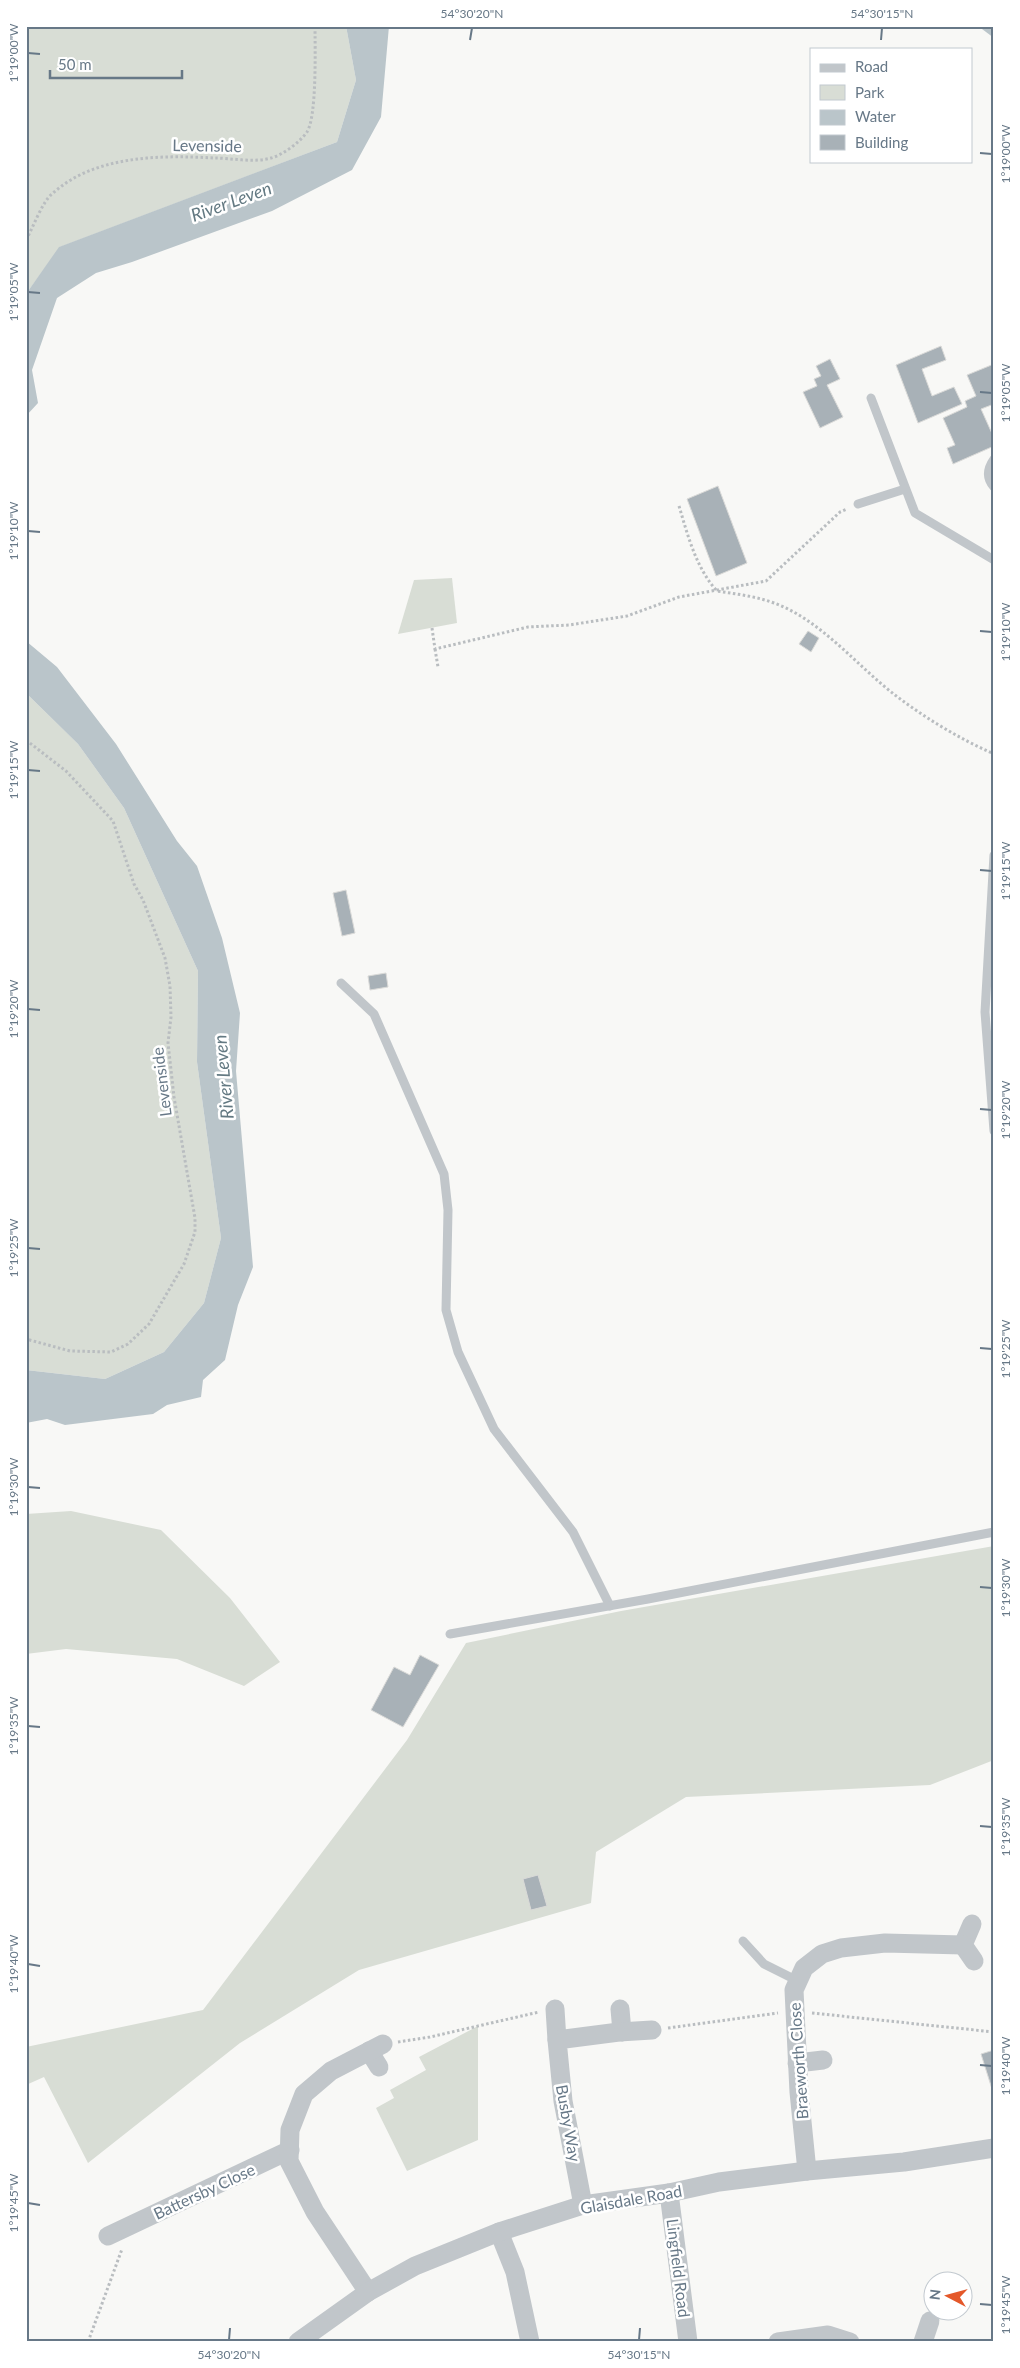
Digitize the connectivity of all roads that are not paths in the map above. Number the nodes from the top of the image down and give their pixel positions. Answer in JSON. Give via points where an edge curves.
{"nodes":[{"id":1,"x":871,"y":398,"type":"dead end"},
{"id":2,"x":994,"y":459,"type":"edge"},
{"id":3,"x":994,"y":487,"type":"edge"},
{"id":4,"x":905,"y":489,"type":"junction"},
{"id":5,"x":858,"y":504,"type":"road end"},
{"id":6,"x":994,"y":560,"type":"edge"},
{"id":7,"x":994,"y":856,"type":"edge"},
{"id":8,"x":341,"y":983,"type":"dead end"},
{"id":9,"x":994,"y":1132,"type":"edge"},
{"id":10,"x":994,"y":1532,"type":"edge"},
{"id":11,"x":610,"y":1606,"type":"junction"},
{"id":12,"x":450,"y":1634,"type":"dead end"},
{"id":13,"x":972,"y":1924,"type":"dead end"},
{"id":14,"x":743,"y":1941,"type":"dead end"},
{"id":15,"x":963,"y":1944,"type":"junction"},
{"id":16,"x":974,"y":1961,"type":"dead end"},
{"id":17,"x":798,"y":1981,"type":"junction"},
{"id":18,"x":555,"y":2009,"type":"road end"},
{"id":19,"x":620,"y":2009,"type":"dead end"},
{"id":20,"x":652,"y":2030,"type":"road end"},
{"id":21,"x":622,"y":2032,"type":"junction"},
{"id":22,"x":557,"y":2040,"type":"junction"},
{"id":23,"x":823,"y":2060,"type":"dead end"},
{"id":24,"x":797,"y":2063,"type":"junction"},
{"id":25,"x":379,"y":2067,"type":"dead end"},
{"id":26,"x":994,"y":2148,"type":"edge"},
{"id":27,"x":290,"y":2150,"type":"junction"},
{"id":28,"x":807,"y":2170,"type":"junction"},
{"id":29,"x":669,"y":2194,"type":"junction"},
{"id":30,"x":583,"y":2205,"type":"junction"},
{"id":31,"x":499,"y":2232,"type":"junction"},
{"id":32,"x":117,"y":2237,"type":"road end"},
{"id":33,"x":368,"y":2292,"type":"junction"},
{"id":34,"x":930,"y":2321,"type":"dead end"},
{"id":35,"x":298,"y":2342,"type":"edge"},
{"id":36,"x":530,"y":2342,"type":"edge"},
{"id":37,"x":688,"y":2342,"type":"edge"},
{"id":38,"x":778,"y":2342,"type":"edge"},
{"id":39,"x":850,"y":2342,"type":"edge"},
{"id":40,"x":923,"y":2342,"type":"edge"}],
"edges":[{"from":1,"to":4,"type":"lane"},
{"from":2,"to":3,"type":"lane","via":[[988,469]]},
{"from":4,"to":5,"type":"lane"},
{"from":4,"to":6,"type":"lane","via":[[915,513]]},
{"from":7,"to":9,"type":"lane","via":[[985,1012]]},
{"from":8,"to":11,"type":"lane","via":[[374,1014],[444,1174],[448,1210],[446,1310],[458,1352],[494,1429],[573,1532]]},
{"from":10,"to":11,"type":"lane"},
{"from":11,"to":12,"type":"lane"},
{"from":13,"to":15,"type":"street"},
{"from":14,"to":17,"type":"lane","via":[[764,1964]]},
{"from":15,"to":16,"type":"street"},
{"from":15,"to":17,"type":"street","name":"Braeworth Close","via":[[885,1943],[841,1948],[822,1954],[804,1968]]},
{"from":17,"to":24,"type":"street","name":"Braeworth Close","via":[[794,1990]]},
{"from":18,"to":22,"type":"street","name":"Busby Way"},
{"from":19,"to":21,"type":"street"},
{"from":20,"to":21,"type":"street"},
{"from":21,"to":22,"type":"street"},
{"from":22,"to":30,"type":"street","name":"Busby Way","via":[[563,2101]]},
{"from":23,"to":24,"type":"street"},
{"from":24,"to":28,"type":"street","name":"Braeworth Close"},
{"from":25,"to":27,"type":"street","via":[[376,2047],[331,2071],[304,2094],[290,2130]]},
{"from":26,"to":28,"type":"street","name":"Glaisdale Road","via":[[904,2162]]},
{"from":27,"to":32,"type":"street","name":"Battersby Close"},
{"from":27,"to":33,"type":"street","via":[[289,2161],[315,2212]]},
{"from":28,"to":29,"type":"street","name":"Glaisdale Road","via":[[719,2182]]},
{"from":29,"to":30,"type":"street","name":"Glaisdale Road"},
{"from":29,"to":37,"type":"street","name":"Lingfield Road"},
{"from":30,"to":31,"type":"street","name":"Glaisdale Road"},
{"from":31,"to":33,"type":"street","name":"Glaisdale Road","via":[[415,2266]]},
{"from":31,"to":36,"type":"street","via":[[515,2272]]},
{"from":33,"to":35,"type":"street","name":"Glaisdale Road"},
{"from":34,"to":40,"type":"street"},
{"from":38,"to":39,"type":"street","via":[[828,2335]]}]}
